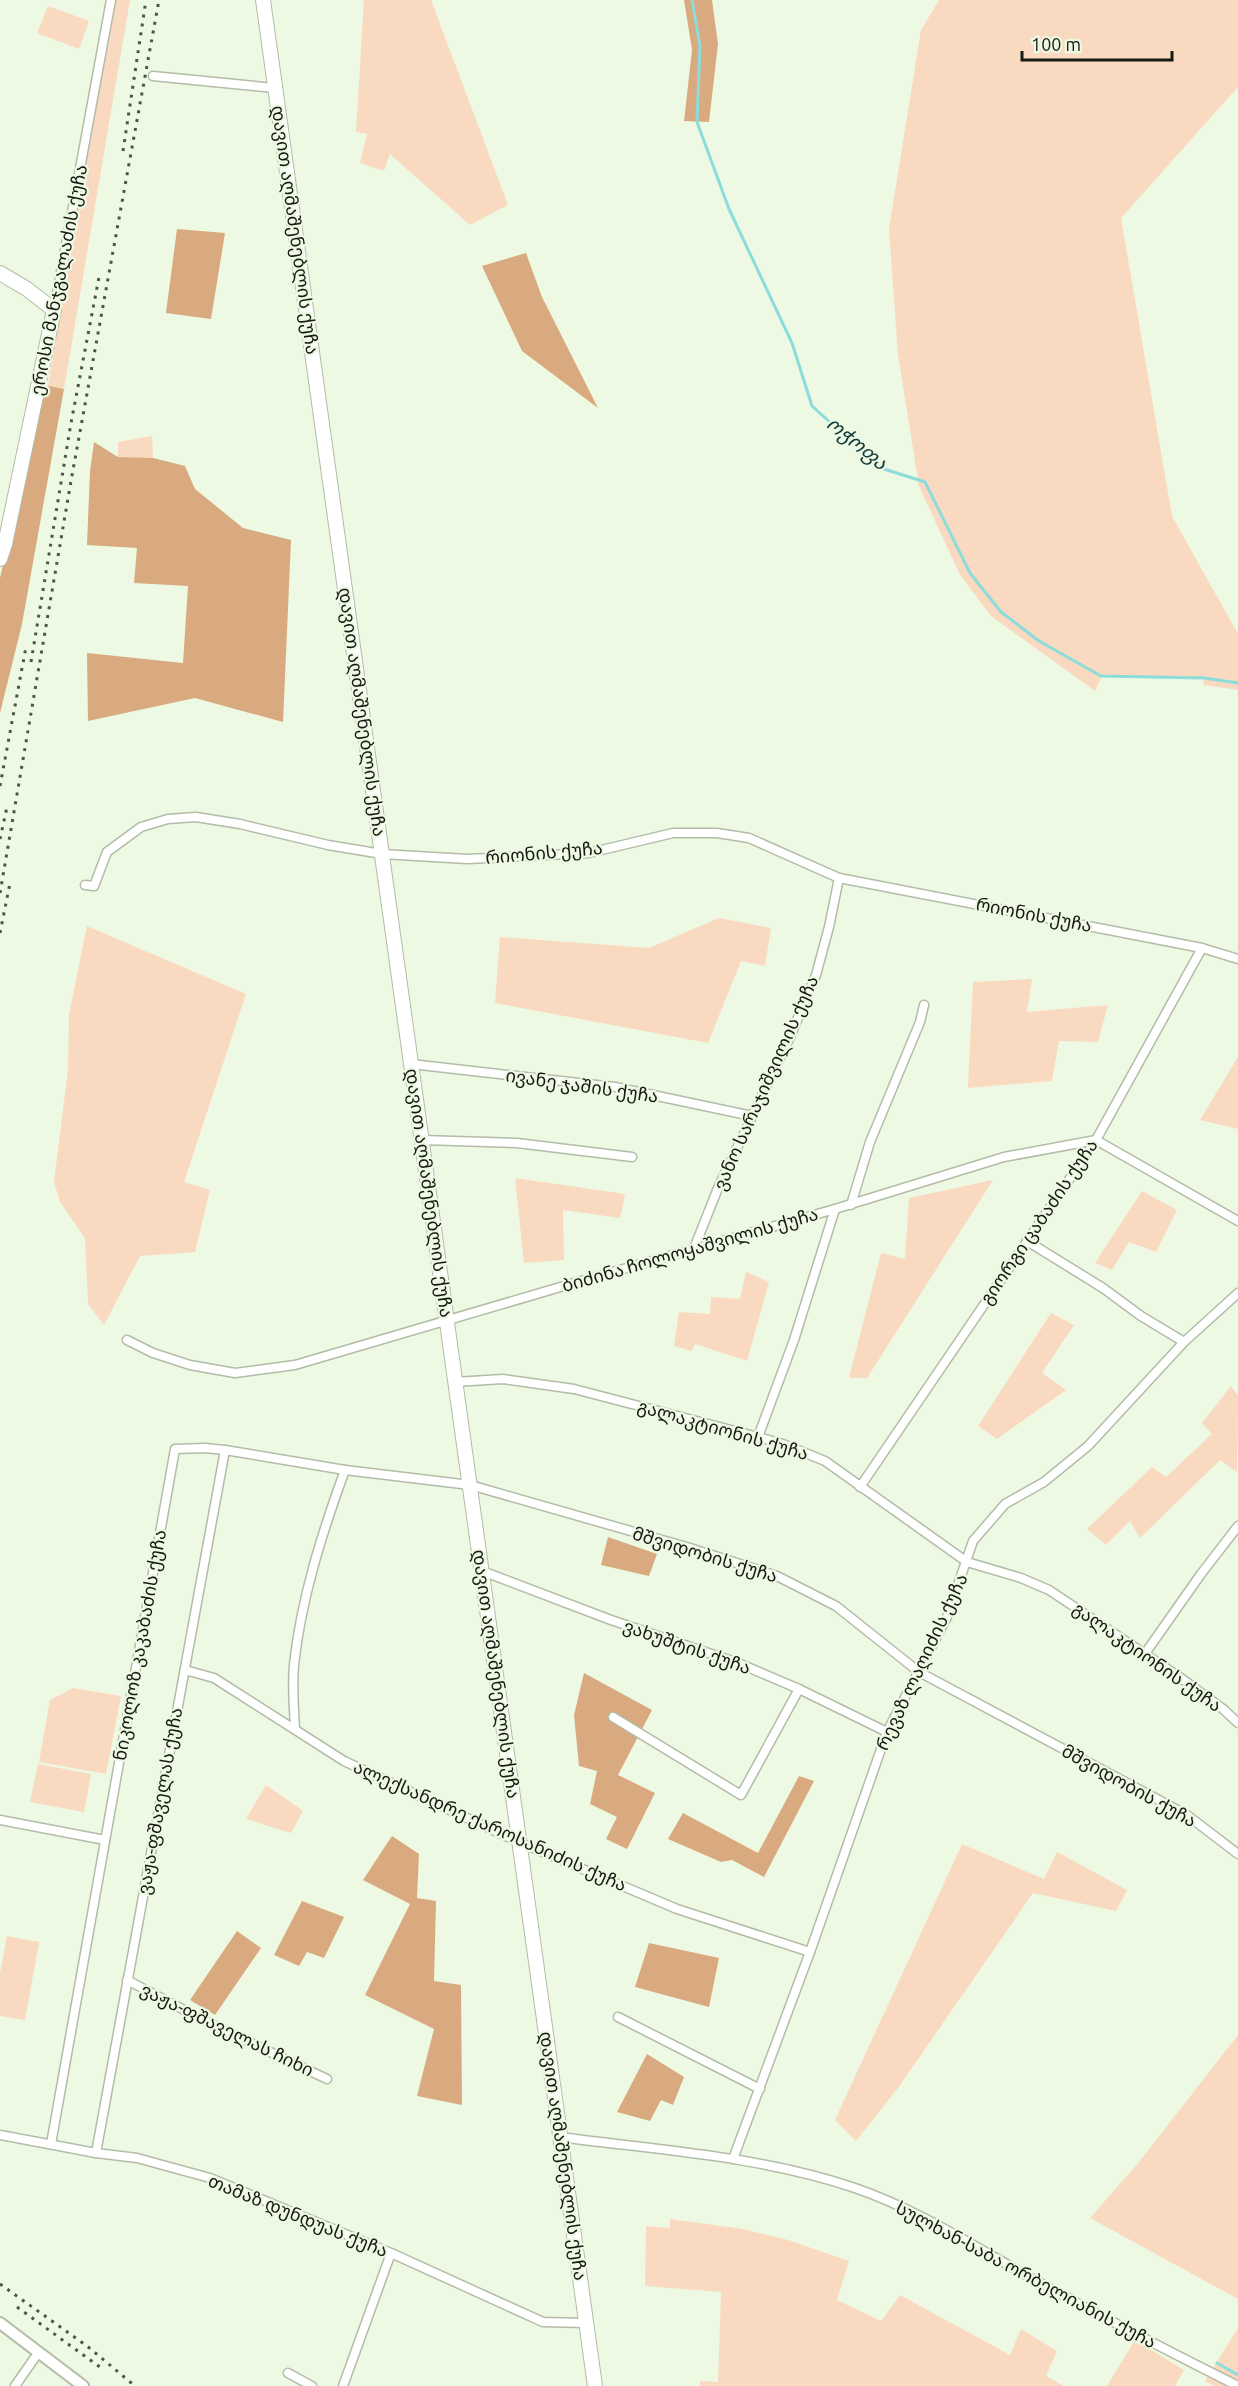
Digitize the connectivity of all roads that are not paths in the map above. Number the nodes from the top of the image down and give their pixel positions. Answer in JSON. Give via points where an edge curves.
{"nodes":[{"id":1,"x":111,"y":0,"type":"edge"},
{"id":2,"x":263,"y":0,"type":"edge"},
{"id":3,"x":153,"y":76,"type":"dead end"},
{"id":4,"x":275,"y":88,"type":"junction"},
{"id":5,"x":0,"y":273,"type":"edge"},
{"id":6,"x":54,"y":310,"type":"junction"},
{"id":7,"x":0,"y":559,"type":"edge"},
{"id":8,"x":382,"y":854,"type":"junction"},
{"id":9,"x":838,"y":878,"type":"junction"},
{"id":10,"x":84,"y":885,"type":"dead end"},
{"id":11,"x":1202,"y":948,"type":"junction"},
{"id":12,"x":1238,"y":959,"type":"edge"},
{"id":13,"x":924,"y":1005,"type":"dead end"},
{"id":14,"x":411,"y":1064,"type":"junction"},
{"id":15,"x":752,"y":1116,"type":"junction"},
{"id":16,"x":422,"y":1140,"type":"junction"},
{"id":17,"x":1096,"y":1140,"type":"junction"},
{"id":18,"x":632,"y":1157,"type":"dead end"},
{"id":19,"x":851,"y":1204,"type":"junction"},
{"id":20,"x":835,"y":1209,"type":"junction"},
{"id":21,"x":1238,"y":1221,"type":"edge"},
{"id":22,"x":1027,"y":1241,"type":"junction"},
{"id":23,"x":693,"y":1251,"type":"junction"},
{"id":24,"x":1238,"y":1293,"type":"edge"},
{"id":25,"x":447,"y":1321,"type":"junction"},
{"id":26,"x":128,"y":1340,"type":"dead end"},
{"id":27,"x":1184,"y":1342,"type":"junction"},
{"id":28,"x":455,"y":1382,"type":"junction"},
{"id":29,"x":758,"y":1437,"type":"junction"},
{"id":30,"x":175,"y":1449,"type":"joint"},
{"id":31,"x":225,"y":1450,"type":"junction"},
{"id":32,"x":345,"y":1470,"type":"junction"},
{"id":33,"x":470,"y":1485,"type":"junction"},
{"id":34,"x":860,"y":1487,"type":"junction"},
{"id":35,"x":1238,"y":1527,"type":"edge"},
{"id":36,"x":967,"y":1562,"type":"junction"},
{"id":37,"x":482,"y":1571,"type":"junction"},
{"id":38,"x":1144,"y":1655,"type":"junction"},
{"id":39,"x":184,"y":1670,"type":"junction"},
{"id":40,"x":919,"y":1672,"type":"junction"},
{"id":41,"x":799,"y":1689,"type":"junction"},
{"id":42,"x":613,"y":1717,"type":"dead end"},
{"id":43,"x":1238,"y":1723,"type":"edge"},
{"id":44,"x":294,"y":1729,"type":"junction"},
{"id":45,"x":887,"y":1732,"type":"junction"},
{"id":46,"x":0,"y":1820,"type":"edge"},
{"id":47,"x":105,"y":1840,"type":"junction"},
{"id":48,"x":519,"y":1842,"type":"junction"},
{"id":49,"x":1238,"y":1854,"type":"edge"},
{"id":50,"x":810,"y":1953,"type":"junction"},
{"id":51,"x":127,"y":1980,"type":"junction"},
{"id":52,"x":618,"y":2017,"type":"dead end"},
{"id":53,"x":327,"y":2079,"type":"dead end"},
{"id":54,"x":760,"y":2089,"type":"junction"},
{"id":55,"x":0,"y":2135,"type":"edge"},
{"id":56,"x":560,"y":2137,"type":"junction"},
{"id":57,"x":51,"y":2144,"type":"junction"},
{"id":58,"x":96,"y":2153,"type":"junction"},
{"id":59,"x":733,"y":2159,"type":"junction"},
{"id":60,"x":391,"y":2253,"type":"junction"},
{"id":61,"x":0,"y":2323,"type":"edge"},
{"id":62,"x":586,"y":2323,"type":"junction"},
{"id":63,"x":38,"y":2353,"type":"junction"},
{"id":64,"x":288,"y":2373,"type":"dead end"},
{"id":65,"x":15,"y":2386,"type":"edge"},
{"id":66,"x":83,"y":2386,"type":"edge"},
{"id":67,"x":312,"y":2386,"type":"edge"},
{"id":68,"x":343,"y":2386,"type":"edge"},
{"id":69,"x":595,"y":2386,"type":"edge"},
{"id":70,"x":1238,"y":2386,"type":"edge"}],
"edges":[{"from":1,"to":6,"type":"street","name":"ეროსი მანჯგალაძის ქუჩა"},
{"from":2,"to":4,"type":"main road","name":"დავით აღმაშენებლის ქუჩა"},
{"from":3,"to":4,"type":"street"},
{"from":4,"to":8,"type":"main road","name":"დავით აღმაშენებლის ქუჩა"},
{"from":5,"to":6,"type":"main road"},
{"from":6,"to":7,"type":"main road","name":"ეროსი მანჯგალაძის ქუჩა"},
{"from":8,"to":9,"type":"street","name":"რიონის ქუჩა","via":[[467,859],[590,853],[673,833],[717,833],[749,838]]},
{"from":8,"to":10,"type":"street","name":"რიონის ქუჩა","via":[[240,824],[196,817],[168,819],[141,827],[107,852],[94,886]]},
{"from":8,"to":14,"type":"main road","name":"დავით აღმაშენებლის ქუჩა"},
{"from":9,"to":11,"type":"street","name":"რიონის ქუჩა"},
{"from":9,"to":15,"type":"street","name":"ვანო სარაჯიშვილის ქუჩა","via":[[816,975]]},
{"from":11,"to":12,"type":"street","name":"რიონის ქუჩა"},
{"from":11,"to":17,"type":"street","name":"გიორგი ცაბაძის ქუჩა"},
{"from":13,"to":19,"type":"street","via":[[870,1142]]},
{"from":14,"to":15,"type":"street","name":"ივანე ჯაშის ქუჩა","via":[[615,1088]]},
{"from":14,"to":16,"type":"main road","name":"დავით აღმაშენებლის ქუჩა"},
{"from":15,"to":23,"type":"street","name":"ვანო სარაჯიშვილის ქუჩა"},
{"from":16,"to":18,"type":"street","via":[[517,1143]]},
{"from":16,"to":25,"type":"main road","name":"დავით აღმაშენებლის ქუჩა"},
{"from":17,"to":19,"type":"street","name":"ბიძინა ჩოლოყაშვილის ქუჩა","via":[[1004,1157]]},
{"from":17,"to":21,"type":"street"},
{"from":17,"to":22,"type":"street","name":"გიორგი ცაბაძის ქუჩა"},
{"from":19,"to":20,"type":"street","name":"ბიძინა ჩოლოყაშვილის ქუჩა"},
{"from":20,"to":23,"type":"street","name":"ბიძინა ჩოლოყაშვილის ქუჩა"},
{"from":20,"to":29,"type":"street","via":[[794,1340]]},
{"from":22,"to":27,"type":"street"},
{"from":22,"to":34,"type":"street","name":"გიორგი ცაბაძის ქუჩა"},
{"from":23,"to":25,"type":"street","name":"ბიძინა ჩოლოყაშვილის ქუჩა"},
{"from":24,"to":27,"type":"street","name":"რევაზ ლაღიძის ქუჩა"},
{"from":25,"to":26,"type":"street","name":"ბიძინა ჩოლოყაშვილის ქუჩა","via":[[295,1365],[235,1373],[190,1365]]},
{"from":25,"to":28,"type":"main road","name":"დავით აღმაშენებლის ქუჩა"},
{"from":27,"to":36,"type":"street","name":"რევაზ ლაღიძის ქუჩა","via":[[1088,1446],[1044,1482],[1005,1504],[973,1541]]},
{"from":28,"to":29,"type":"street","name":"გალაკტიონის ქუჩა","via":[[503,1379],[574,1389]]},
{"from":28,"to":33,"type":"main road","name":"დავით აღმაშენებლის ქუჩა"},
{"from":29,"to":34,"type":"street","name":"გალაკტიონის ქუჩა","via":[[825,1461]]},
{"from":30,"to":31,"type":"street","name":"მშვიდობის ქუჩა"},
{"from":30,"to":47,"type":"street","name":"ნიკოლოზ კაკაბაძის ქუჩა"},
{"from":31,"to":32,"type":"street","name":"მშვიდობის ქუჩა"},
{"from":31,"to":39,"type":"street","name":"ვაჟა-ფშაველას ქუჩა"},
{"from":32,"to":33,"type":"street","name":"მშვიდობის ქუჩა"},
{"from":32,"to":44,"type":"street","via":[[325,1524],[305,1599],[294,1666]]},
{"from":33,"to":37,"type":"main road","name":"დავით აღმაშენებლის ქუჩა"},
{"from":33,"to":40,"type":"street","name":"მშვიდობის ქუჩა","via":[[777,1576],[836,1606]]},
{"from":34,"to":36,"type":"street","name":"გალაკტიონის ქუჩა"},
{"from":35,"to":38,"type":"street"},
{"from":36,"to":38,"type":"street","name":"გალაკტიონის ქუჩა","via":[[1048,1590]]},
{"from":36,"to":40,"type":"street","name":"რევაზ ლაღიძის ქუჩა","via":[[947,1617]]},
{"from":37,"to":41,"type":"street","name":"ვახუშტის ქუჩა","via":[[738,1663]]},
{"from":37,"to":48,"type":"main road","name":"დავით აღმაშენებლის ქუჩა"},
{"from":38,"to":43,"type":"street","name":"გალაკტიონის ქუჩა"},
{"from":39,"to":44,"type":"street","name":"ალექსანდრე ქაროსანიძის ქუჩა","via":[[214,1678]]},
{"from":39,"to":51,"type":"street","name":"ვაჟა-ფშაველას ქუჩა"},
{"from":40,"to":45,"type":"street","name":"რევაზ ლაღიძის ქუჩა"},
{"from":40,"to":49,"type":"street","name":"მშვიდობის ქუჩა","via":[[1187,1815]]},
{"from":41,"to":42,"type":"street","via":[[741,1795]]},
{"from":41,"to":45,"type":"street","name":"ვახუშტის ქუჩა"},
{"from":44,"to":48,"type":"street","name":"ალექსანდრე ქაროსანიძის ქუჩა","via":[[344,1761]]},
{"from":45,"to":50,"type":"street","name":"რევაზ ლაღიძის ქუჩა"},
{"from":46,"to":47,"type":"street"},
{"from":47,"to":57,"type":"street","name":"ნიკოლოზ კაკაბაძის ქუჩა"},
{"from":48,"to":50,"type":"street","name":"ალექსანდრე ქაროსანიძის ქუჩა","via":[[677,1909]]},
{"from":48,"to":56,"type":"main road","name":"დავით აღმაშენებლის ქუჩა"},
{"from":50,"to":54,"type":"street","name":"რევაზ ლაღიძის ქუჩა"},
{"from":51,"to":53,"type":"street","name":"ვაჟა-ფშაველას ჩიხი"},
{"from":51,"to":58,"type":"street","name":"ვაჟა-ფშაველას ქუჩა"},
{"from":52,"to":54,"type":"street"},
{"from":54,"to":59,"type":"street","name":"რევაზ ლაღიძის ქუჩა"},
{"from":55,"to":57,"type":"street","name":"თამაზ დუნდუას ქუჩა"},
{"from":56,"to":59,"type":"street","name":"სულხან-საბა ორბელიანის ქუჩა"},
{"from":56,"to":62,"type":"main road","name":"დავით აღმაშენებლის ქუჩა"},
{"from":57,"to":58,"type":"street","name":"თამაზ დუნდუას ქუჩა"},
{"from":58,"to":60,"type":"street","name":"თამაზ დუნდუას ქუჩა","via":[[137,2158],[210,2178]]},
{"from":59,"to":70,"type":"street","name":"სულხან-საბა ორბელიანის ქუჩა","via":[[855,2188],[933,2222]]},
{"from":60,"to":62,"type":"street","name":"თამაზ დუნდუას ქუჩა","via":[[543,2322]]},
{"from":60,"to":68,"type":"street"},
{"from":61,"to":63,"type":"street"},
{"from":62,"to":69,"type":"main road","name":"დავით აღმაშენებლის ქუჩა"},
{"from":63,"to":65,"type":"street"},
{"from":63,"to":66,"type":"street"},
{"from":64,"to":67,"type":"street"}]}
